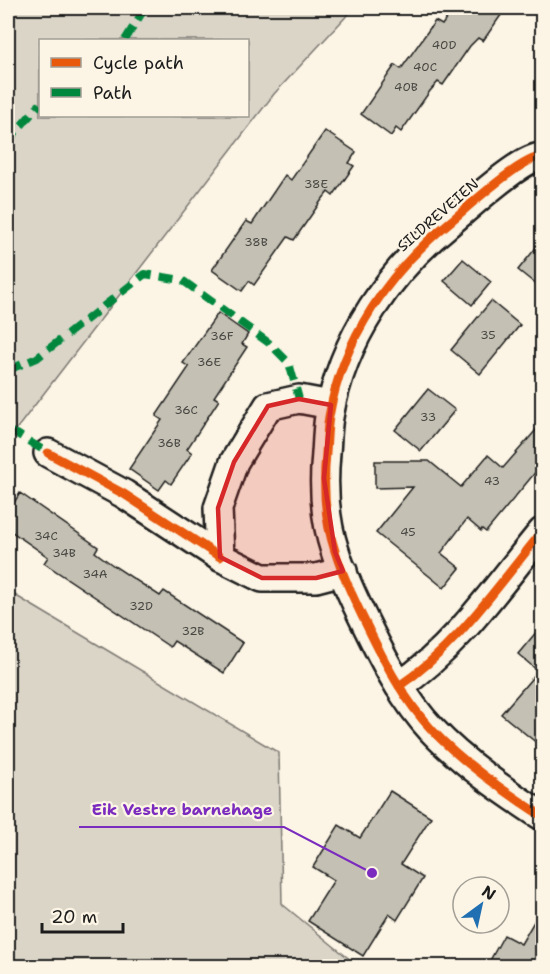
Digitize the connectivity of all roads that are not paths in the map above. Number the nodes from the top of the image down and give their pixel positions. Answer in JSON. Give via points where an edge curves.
{"nodes":[{"id":1,"x":543,"y":157,"type":"edge"},
{"id":2,"x":331,"y":405,"type":"junction"},
{"id":3,"x":48,"y":453,"type":"dead end"},
{"id":4,"x":543,"y":532,"type":"edge"},
{"id":5,"x":220,"y":557,"type":"junction"},
{"id":6,"x":343,"y":571,"type":"junction"},
{"id":7,"x":399,"y":686,"type":"junction"},
{"id":8,"x":543,"y":816,"type":"edge"}],
"edges":[{"from":1,"to":2,"type":"street","name":"SILDREVEIEN","via":[[517,168],[440,229],[406,262],[369,309],[350,347]]},
{"from":2,"to":5,"type":"street","via":[[299,399],[268,406],[234,462],[218,508]]},
{"from":2,"to":6,"type":"street","name":"SILDREVEIEN","via":[[324,478],[334,552]]},
{"from":3,"to":5,"type":"street","via":[[124,494]]},
{"from":4,"to":7,"type":"street","via":[[459,632]]},
{"from":5,"to":6,"type":"street","via":[[262,578],[316,579]]},
{"from":6,"to":7,"type":"street","name":"SILDREVEIEN"},
{"from":7,"to":8,"type":"street","name":"SILDREVEIEN","via":[[450,748]]}]}
